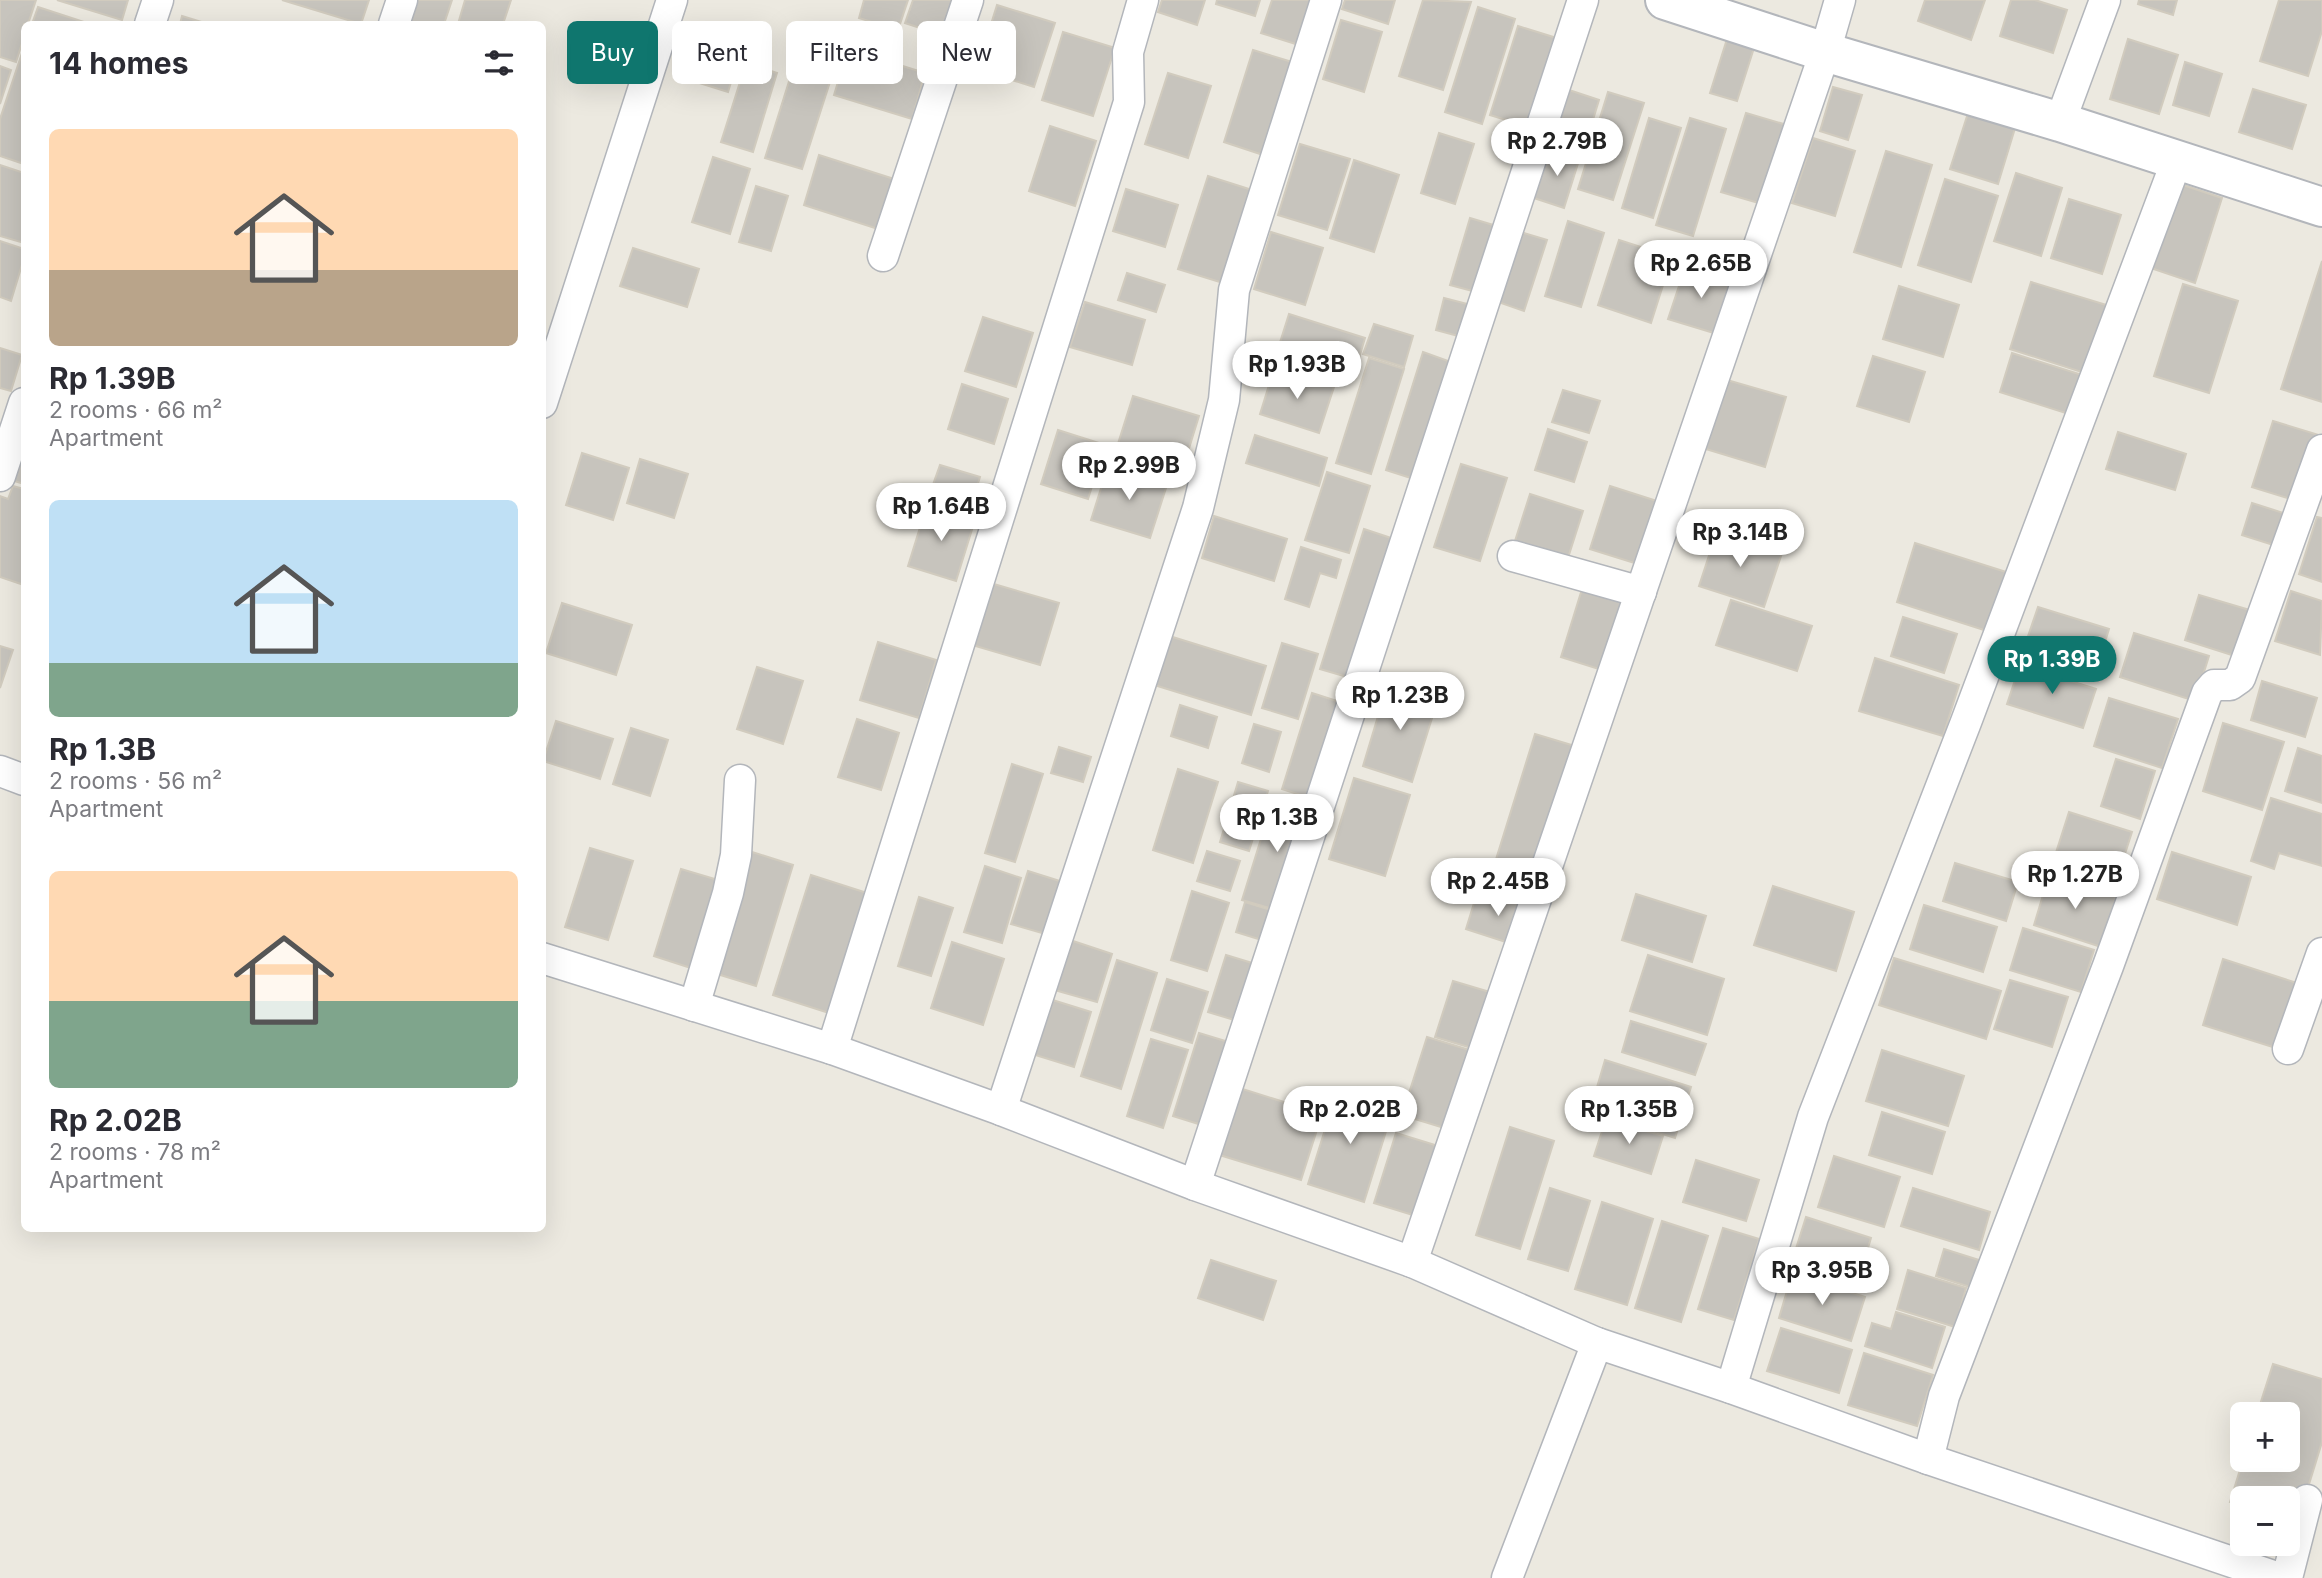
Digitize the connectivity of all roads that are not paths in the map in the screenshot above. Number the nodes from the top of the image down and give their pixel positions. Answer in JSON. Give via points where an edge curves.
{"nodes":[{"id":1,"x":159,"y":0,"type":"edge"},
{"id":2,"x":402,"y":0,"type":"edge"},
{"id":3,"x":672,"y":0,"type":"edge"},
{"id":4,"x":968,"y":0,"type":"edge"},
{"id":5,"x":1143,"y":0,"type":"edge"},
{"id":6,"x":1326,"y":0,"type":"edge"},
{"id":7,"x":1583,"y":0,"type":"edge"},
{"id":8,"x":1665,"y":0,"type":"edge"},
{"id":9,"x":1840,"y":0,"type":"edge"},
{"id":10,"x":2105,"y":0,"type":"edge"},
{"id":11,"x":151,"y":21,"type":"edge"},
{"id":12,"x":395,"y":21,"type":"edge"},
{"id":13,"x":1825,"y":52,"type":"junction"},
{"id":14,"x":2060,"y":122,"type":"junction"},
{"id":15,"x":2177,"y":160,"type":"junction"},
{"id":16,"x":2322,"y":207,"type":"edge"},
{"id":17,"x":883,"y":256,"type":"dead end"},
{"id":18,"x":546,"y":391,"type":"edge"},
{"id":19,"x":21,"y":412,"type":"edge"},
{"id":20,"x":2322,"y":450,"type":"edge"},
{"id":21,"x":0,"y":477,"type":"edge"},
{"id":22,"x":1513,"y":556,"type":"dead end"},
{"id":23,"x":1641,"y":592,"type":"junction"},
{"id":24,"x":0,"y":771,"type":"edge"},
{"id":25,"x":21,"y":779,"type":"edge"},
{"id":26,"x":740,"y":780,"type":"dead end"},
{"id":27,"x":2322,"y":953,"type":"edge"},
{"id":28,"x":546,"y":959,"type":"edge"},
{"id":29,"x":694,"y":1006,"type":"junction"},
{"id":30,"x":832,"y":1049,"type":"junction"},
{"id":31,"x":2288,"y":1049,"type":"dead end"},
{"id":32,"x":1001,"y":1110,"type":"junction"},
{"id":33,"x":1195,"y":1185,"type":"junction"},
{"id":34,"x":1412,"y":1262,"type":"junction"},
{"id":35,"x":1597,"y":1342,"type":"junction"},
{"id":36,"x":1731,"y":1388,"type":"junction"},
{"id":37,"x":1928,"y":1459,"type":"junction"},
{"id":38,"x":2307,"y":1500,"type":"dead end"},
{"id":39,"x":1507,"y":1578,"type":"edge"},
{"id":40,"x":2279,"y":1578,"type":"edge"},
{"id":41,"x":2287,"y":1578,"type":"edge"}],
"edges":[{"from":1,"to":11,"type":"street"},
{"from":2,"to":12,"type":"street"},
{"from":3,"to":18,"type":"street"},
{"from":4,"to":17,"type":"street"},
{"from":5,"to":30,"type":"street","via":[[1128,52],[1129,102]]},
{"from":6,"to":32,"type":"street","via":[[1234,290],[1224,400],[1198,508]]},
{"from":7,"to":33,"type":"street"},
{"from":8,"to":13,"type":"street"},
{"from":9,"to":13,"type":"street"},
{"from":10,"to":14,"type":"street"},
{"from":13,"to":14,"type":"street"},
{"from":13,"to":23,"type":"street"},
{"from":14,"to":15,"type":"street"},
{"from":15,"to":16,"type":"street"},
{"from":15,"to":36,"type":"street","via":[[1813,1116]]},
{"from":19,"to":21,"type":"street"},
{"from":20,"to":37,"type":"street","via":[[2240,678],[2230,685],[2214,685],[2207,693],[1944,1396]]},
{"from":22,"to":23,"type":"street"},
{"from":23,"to":34,"type":"street"},
{"from":24,"to":25,"type":"street"},
{"from":26,"to":29,"type":"street","via":[[736,855]]},
{"from":27,"to":31,"type":"street"},
{"from":28,"to":29,"type":"street"},
{"from":29,"to":30,"type":"street"},
{"from":30,"to":32,"type":"street"},
{"from":32,"to":33,"type":"street"},
{"from":33,"to":34,"type":"street"},
{"from":34,"to":35,"type":"street"},
{"from":35,"to":36,"type":"street"},
{"from":35,"to":39,"type":"street"},
{"from":36,"to":37,"type":"street"},
{"from":37,"to":40,"type":"street"},
{"from":38,"to":41,"type":"street"}]}
